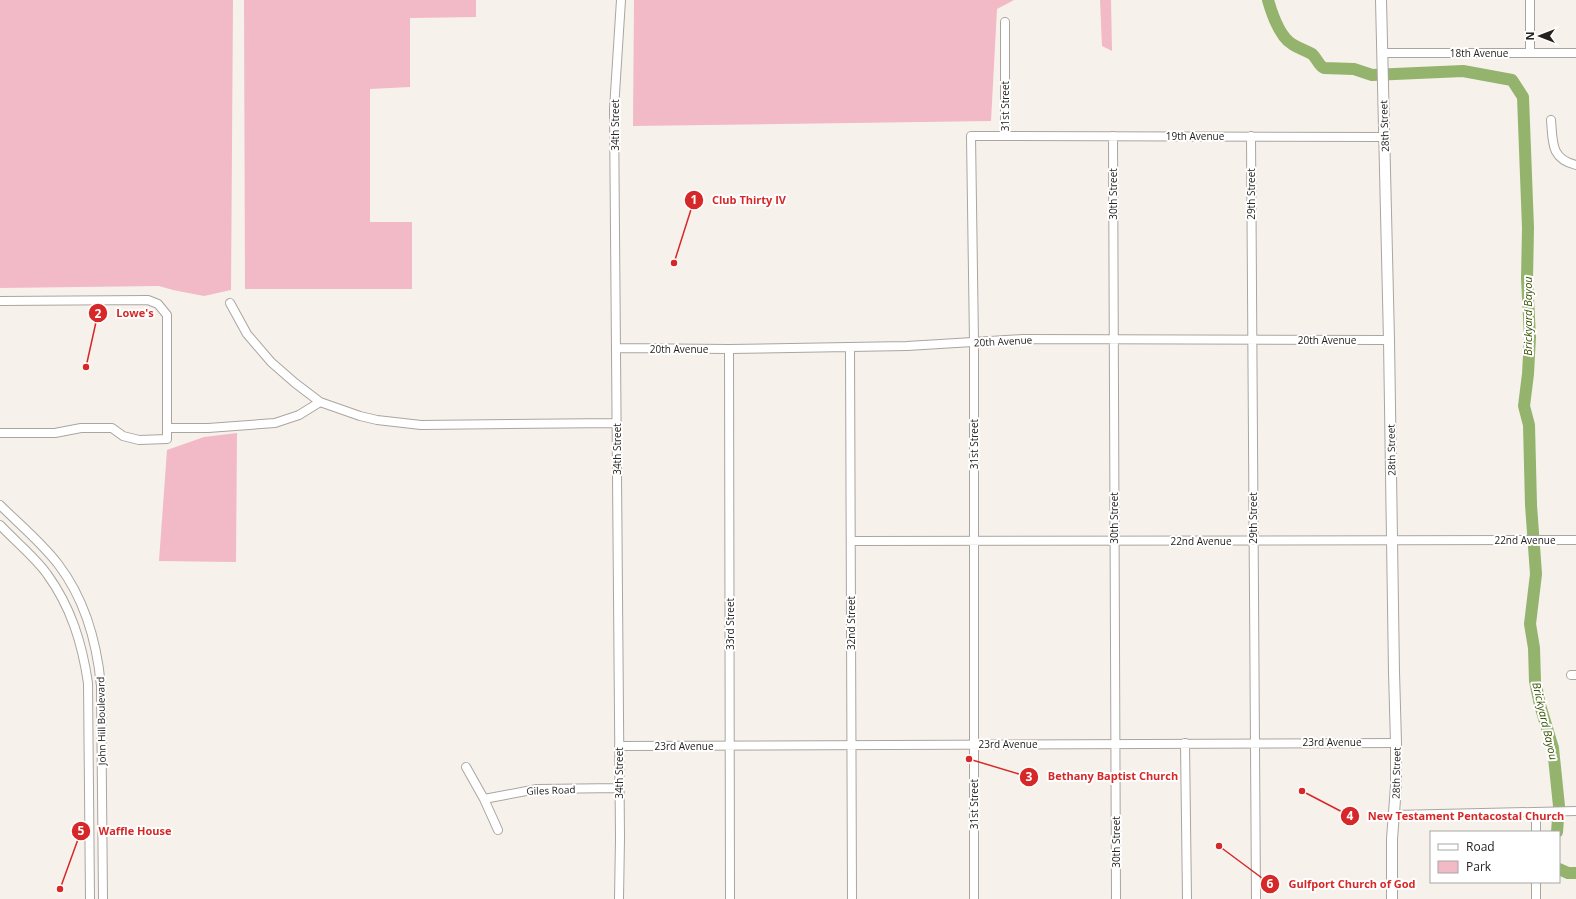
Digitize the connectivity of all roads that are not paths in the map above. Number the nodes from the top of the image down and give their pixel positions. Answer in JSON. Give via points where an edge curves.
{"nodes":[{"id":1,"x":620,"y":0,"type":"edge"},
{"id":2,"x":1381,"y":0,"type":"edge"},
{"id":3,"x":1530,"y":0,"type":"edge"},
{"id":4,"x":1005,"y":22,"type":"dead end"},
{"id":5,"x":1530,"y":53,"type":"junction"},
{"id":6,"x":1576,"y":53,"type":"edge"},
{"id":7,"x":1382,"y":58,"type":"junction"},
{"id":8,"x":1551,"y":120,"type":"dead end"},
{"id":9,"x":1005,"y":136,"type":"junction"},
{"id":10,"x":1113,"y":136,"type":"junction"},
{"id":11,"x":1251,"y":136,"type":"junction"},
{"id":12,"x":1384,"y":137,"type":"junction"},
{"id":13,"x":1576,"y":165,"type":"edge"},
{"id":14,"x":0,"y":301,"type":"edge"},
{"id":15,"x":230,"y":303,"type":"dead end"},
{"id":16,"x":1113,"y":339,"type":"junction"},
{"id":17,"x":1252,"y":340,"type":"junction"},
{"id":18,"x":1389,"y":340,"type":"junction"},
{"id":19,"x":974,"y":342,"type":"junction"},
{"id":20,"x":850,"y":347,"type":"junction"},
{"id":21,"x":616,"y":348,"type":"junction"},
{"id":22,"x":729,"y":349,"type":"junction"},
{"id":23,"x":320,"y":402,"type":"junction"},
{"id":24,"x":616,"y":423,"type":"junction"},
{"id":25,"x":167,"y":428,"type":"junction"},
{"id":26,"x":0,"y":433,"type":"edge"},
{"id":27,"x":0,"y":504,"type":"edge"},
{"id":28,"x":0,"y":525,"type":"edge"},
{"id":29,"x":1393,"y":540,"type":"junction"},
{"id":30,"x":1576,"y":540,"type":"edge"},
{"id":31,"x":851,"y":541,"type":"junction"},
{"id":32,"x":973,"y":541,"type":"junction"},
{"id":33,"x":1114,"y":541,"type":"junction"},
{"id":34,"x":1254,"y":541,"type":"junction"},
{"id":35,"x":1185,"y":743,"type":"junction"},
{"id":36,"x":1255,"y":743,"type":"junction"},
{"id":37,"x":1396,"y":743,"type":"junction"},
{"id":38,"x":974,"y":744,"type":"junction"},
{"id":39,"x":1115,"y":744,"type":"junction"},
{"id":40,"x":730,"y":745,"type":"junction"},
{"id":41,"x":852,"y":745,"type":"junction"},
{"id":42,"x":619,"y":746,"type":"junction"},
{"id":43,"x":466,"y":767,"type":"dead end"},
{"id":44,"x":619,"y":788,"type":"junction"},
{"id":45,"x":484,"y":799,"type":"junction"},
{"id":46,"x":1574,"y":811,"type":"edge"},
{"id":47,"x":1540,"y":812,"type":"junction"},
{"id":48,"x":1394,"y":815,"type":"junction"},
{"id":49,"x":498,"y":830,"type":"dead end"},
{"id":50,"x":1536,"y":831,"type":"edge"},
{"id":51,"x":1536,"y":883,"type":"edge"},
{"id":52,"x":90,"y":899,"type":"edge"},
{"id":53,"x":103,"y":899,"type":"edge"},
{"id":54,"x":619,"y":899,"type":"edge"},
{"id":55,"x":730,"y":899,"type":"edge"},
{"id":56,"x":852,"y":899,"type":"edge"},
{"id":57,"x":974,"y":899,"type":"edge"},
{"id":58,"x":1116,"y":899,"type":"edge"},
{"id":59,"x":1187,"y":899,"type":"edge"},
{"id":60,"x":1256,"y":899,"type":"edge"},
{"id":61,"x":1392,"y":899,"type":"edge"},
{"id":62,"x":1536,"y":899,"type":"edge"}],
"edges":[{"from":1,"to":21,"type":"street","name":"34th Street","via":[[614,109]]},
{"from":2,"to":7,"type":"main road","name":"28th Street"},
{"from":3,"to":5,"type":"street"},
{"from":4,"to":9,"type":"street","name":"31st Street"},
{"from":5,"to":6,"type":"street","name":"18th Avenue"},
{"from":5,"to":7,"type":"street","name":"18th Avenue"},
{"from":7,"to":12,"type":"main road","name":"28th Street"},
{"from":8,"to":13,"type":"street","via":[[1553,148],[1565,162]]},
{"from":9,"to":10,"type":"street","name":"19th Avenue"},
{"from":9,"to":19,"type":"street","name":"31st Street","via":[[971,136]]},
{"from":10,"to":11,"type":"street","name":"19th Avenue"},
{"from":10,"to":16,"type":"street","name":"30th Street"},
{"from":11,"to":12,"type":"street","name":"19th Avenue"},
{"from":11,"to":17,"type":"street","name":"29th Street"},
{"from":12,"to":18,"type":"main road","name":"28th Street"},
{"from":14,"to":25,"type":"street","via":[[148,300],[158,304],[167,315]]},
{"from":15,"to":23,"type":"street","via":[[247,334],[271,362]]},
{"from":16,"to":17,"type":"street","name":"20th Avenue"},
{"from":16,"to":19,"type":"street","name":"20th Avenue"},
{"from":16,"to":33,"type":"street","name":"30th Street"},
{"from":17,"to":18,"type":"street","name":"20th Avenue"},
{"from":17,"to":34,"type":"street","name":"29th Street"},
{"from":18,"to":29,"type":"main road","name":"28th Street"},
{"from":19,"to":20,"type":"street","name":"20th Avenue"},
{"from":19,"to":32,"type":"street","name":"31st Street"},
{"from":20,"to":22,"type":"street","name":"20th Avenue"},
{"from":20,"to":31,"type":"street","name":"32nd Street"},
{"from":21,"to":22,"type":"street","name":"20th Avenue"},
{"from":21,"to":24,"type":"street","name":"34th Street"},
{"from":22,"to":40,"type":"street","name":"33rd Street"},
{"from":23,"to":24,"type":"street","via":[[377,420],[421,425]]},
{"from":23,"to":25,"type":"street","via":[[299,415],[275,423]]},
{"from":24,"to":42,"type":"street","name":"34th Street"},
{"from":25,"to":26,"type":"street","via":[[167,439],[139,440],[124,436],[112,428],[81,428],[55,433]]},
{"from":27,"to":53,"type":"street","name":"John Hill Boulevard","via":[[58,564],[76,594],[94,640],[101,686]]},
{"from":28,"to":52,"type":"street","name":"John Hill Boulevard","via":[[47,573],[68,610],[80,640],[88,683]]},
{"from":29,"to":30,"type":"street","name":"22nd Avenue"},
{"from":29,"to":34,"type":"street","name":"22nd Avenue"},
{"from":29,"to":37,"type":"main road","name":"28th Street"},
{"from":31,"to":32,"type":"street","name":"22nd Avenue"},
{"from":31,"to":41,"type":"street","name":"32nd Street"},
{"from":32,"to":33,"type":"street","name":"22nd Avenue"},
{"from":32,"to":38,"type":"street","name":"31st Street"},
{"from":33,"to":34,"type":"street","name":"22nd Avenue"},
{"from":33,"to":39,"type":"street","name":"30th Street"},
{"from":34,"to":36,"type":"street","name":"29th Street"},
{"from":35,"to":36,"type":"street","name":"23rd Avenue"},
{"from":35,"to":39,"type":"street","name":"23rd Avenue"},
{"from":35,"to":59,"type":"street"},
{"from":36,"to":37,"type":"street","name":"23rd Avenue"},
{"from":36,"to":60,"type":"street","name":"29th Street"},
{"from":37,"to":48,"type":"main road","name":"28th Street"},
{"from":38,"to":39,"type":"street","name":"23rd Avenue"},
{"from":38,"to":41,"type":"street","name":"23rd Avenue"},
{"from":38,"to":57,"type":"street","name":"31st Street"},
{"from":39,"to":58,"type":"street","name":"30th Street"},
{"from":40,"to":41,"type":"street","name":"23rd Avenue"},
{"from":40,"to":42,"type":"street","name":"23rd Avenue"},
{"from":40,"to":55,"type":"street","name":"33rd Street"},
{"from":41,"to":56,"type":"street","name":"32nd Street"},
{"from":42,"to":44,"type":"street","name":"34th Street"},
{"from":43,"to":45,"type":"street"},
{"from":44,"to":45,"type":"street","name":"Giles Road","via":[[537,790]]},
{"from":44,"to":54,"type":"street","name":"34th Street"},
{"from":45,"to":49,"type":"street"},
{"from":46,"to":47,"type":"street"},
{"from":47,"to":48,"type":"street"},
{"from":47,"to":50,"type":"street"},
{"from":48,"to":61,"type":"main road","name":"28th Street"},
{"from":51,"to":62,"type":"street"}]}
